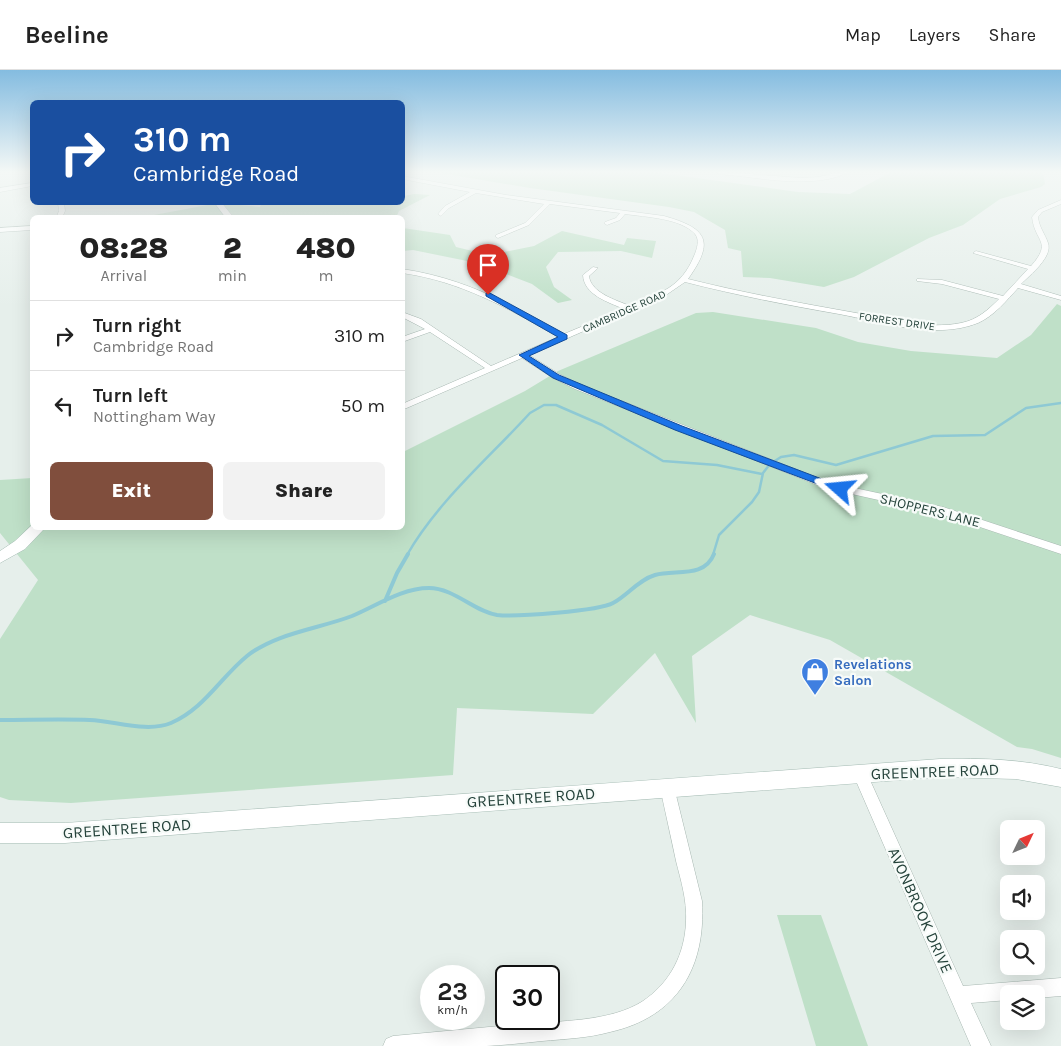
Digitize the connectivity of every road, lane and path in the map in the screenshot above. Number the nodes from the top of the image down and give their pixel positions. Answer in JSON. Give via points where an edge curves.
{"nodes":[{"id":1,"x":534,"y":217,"type":"edge"},
{"id":2,"x":620,"y":217,"type":"edge"},
{"id":3,"x":649,"y":217,"type":"edge"},
{"id":4,"x":1035,"y":217,"type":"edge"},
{"id":5,"x":607,"y":223,"type":"dead end"},
{"id":6,"x":30,"y":228,"type":"edge"},
{"id":7,"x":0,"y":230,"type":"edge"},
{"id":8,"x":498,"y":236,"type":"dead end"},
{"id":9,"x":976,"y":253,"type":"dead end"},
{"id":10,"x":595,"y":268,"type":"dead end"},
{"id":11,"x":1031,"y":268,"type":"junction"},
{"id":12,"x":405,"y":271,"type":"edge"},
{"id":13,"x":684,"y":280,"type":"junction"},
{"id":14,"x":919,"y":280,"type":"dead end"},
{"id":15,"x":1016,"y":285,"type":"junction"},
{"id":16,"x":1002,"y":298,"type":"junction"},
{"id":17,"x":1061,"y":298,"type":"edge"},
{"id":18,"x":631,"y":309,"type":"junction"},
{"id":19,"x":405,"y":316,"type":"edge"},
{"id":20,"x":430,"y":330,"type":"junction"},
{"id":21,"x":564,"y":337,"type":"junction"},
{"id":22,"x":405,"y":339,"type":"edge"},
{"id":23,"x":523,"y":355,"type":"junction"},
{"id":24,"x":491,"y":369,"type":"junction"},
{"id":25,"x":405,"y":406,"type":"edge"},
{"id":26,"x":36,"y":530,"type":"edge"},
{"id":27,"x":1061,"y":550,"type":"edge"},
{"id":28,"x":0,"y":558,"type":"edge"},
{"id":29,"x":860,"y":774,"type":"junction"},
{"id":30,"x":1061,"y":778,"type":"edge"},
{"id":31,"x":667,"y":787,"type":"junction"},
{"id":32,"x":0,"y":834,"type":"edge"},
{"id":33,"x":1061,"y":987,"type":"edge"},
{"id":34,"x":959,"y":995,"type":"junction"},
{"id":35,"x":488,"y":1041,"type":"edge"},
{"id":36,"x":393,"y":1046,"type":"edge"},
{"id":37,"x":981,"y":1046,"type":"edge"}],
"edges":[{"from":1,"to":8,"type":"street","via":[[527,224]]},
{"from":2,"to":5,"type":"street"},
{"from":3,"to":13,"type":"street","name":"CAMBRIDGE ROAD","via":[[674,220],[698,233],[700,250]]},
{"from":4,"to":11,"type":"street","name":"FORREST DRIVE","via":[[1046,250]]},
{"from":6,"to":7,"type":"street"},
{"from":9,"to":11,"type":"street"},
{"from":10,"to":18,"type":"street","via":[[586,275],[588,286]]},
{"from":11,"to":15,"type":"street","name":"FORREST DRIVE"},
{"from":12,"to":21,"type":"street","via":[[430,274],[472,287]]},
{"from":13,"to":16,"type":"street","name":"FORREST DRIVE","via":[[754,297],[932,327],[974,322],[984,317]]},
{"from":13,"to":18,"type":"street","name":"CAMBRIDGE ROAD","via":[[664,294]]},
{"from":14,"to":16,"type":"street","via":[[948,283]]},
{"from":15,"to":16,"type":"street","name":"FORREST DRIVE"},
{"from":15,"to":17,"type":"street"},
{"from":18,"to":21,"type":"street","name":"CAMBRIDGE ROAD"},
{"from":19,"to":20,"type":"street"},
{"from":20,"to":22,"type":"street"},
{"from":20,"to":24,"type":"street"},
{"from":21,"to":23,"type":"street","name":"CAMBRIDGE ROAD"},
{"from":23,"to":24,"type":"street","name":"CAMBRIDGE ROAD"},
{"from":23,"to":27,"type":"street","name":"SHOPPERS LANE","via":[[578,387],[777,467],[840,489],[943,511]]},
{"from":24,"to":25,"type":"street","name":"CAMBRIDGE ROAD"},
{"from":26,"to":28,"type":"street"},
{"from":29,"to":30,"type":"street","name":"GREENTREE ROAD","via":[[985,767]]},
{"from":29,"to":31,"type":"street","name":"GREENTREE ROAD"},
{"from":29,"to":34,"type":"street","name":"AVONBROOK DRIVE"},
{"from":31,"to":32,"type":"street","name":"GREENTREE ROAD","via":[[65,833]]},
{"from":31,"to":35,"type":"street","via":[[694,901],[695,918],[691,950],[675,984],[651,1008],[618,1022]]},
{"from":33,"to":34,"type":"street"},
{"from":34,"to":37,"type":"street","name":"AVONBROOK DRIVE"},
{"from":35,"to":36,"type":"street"}]}
